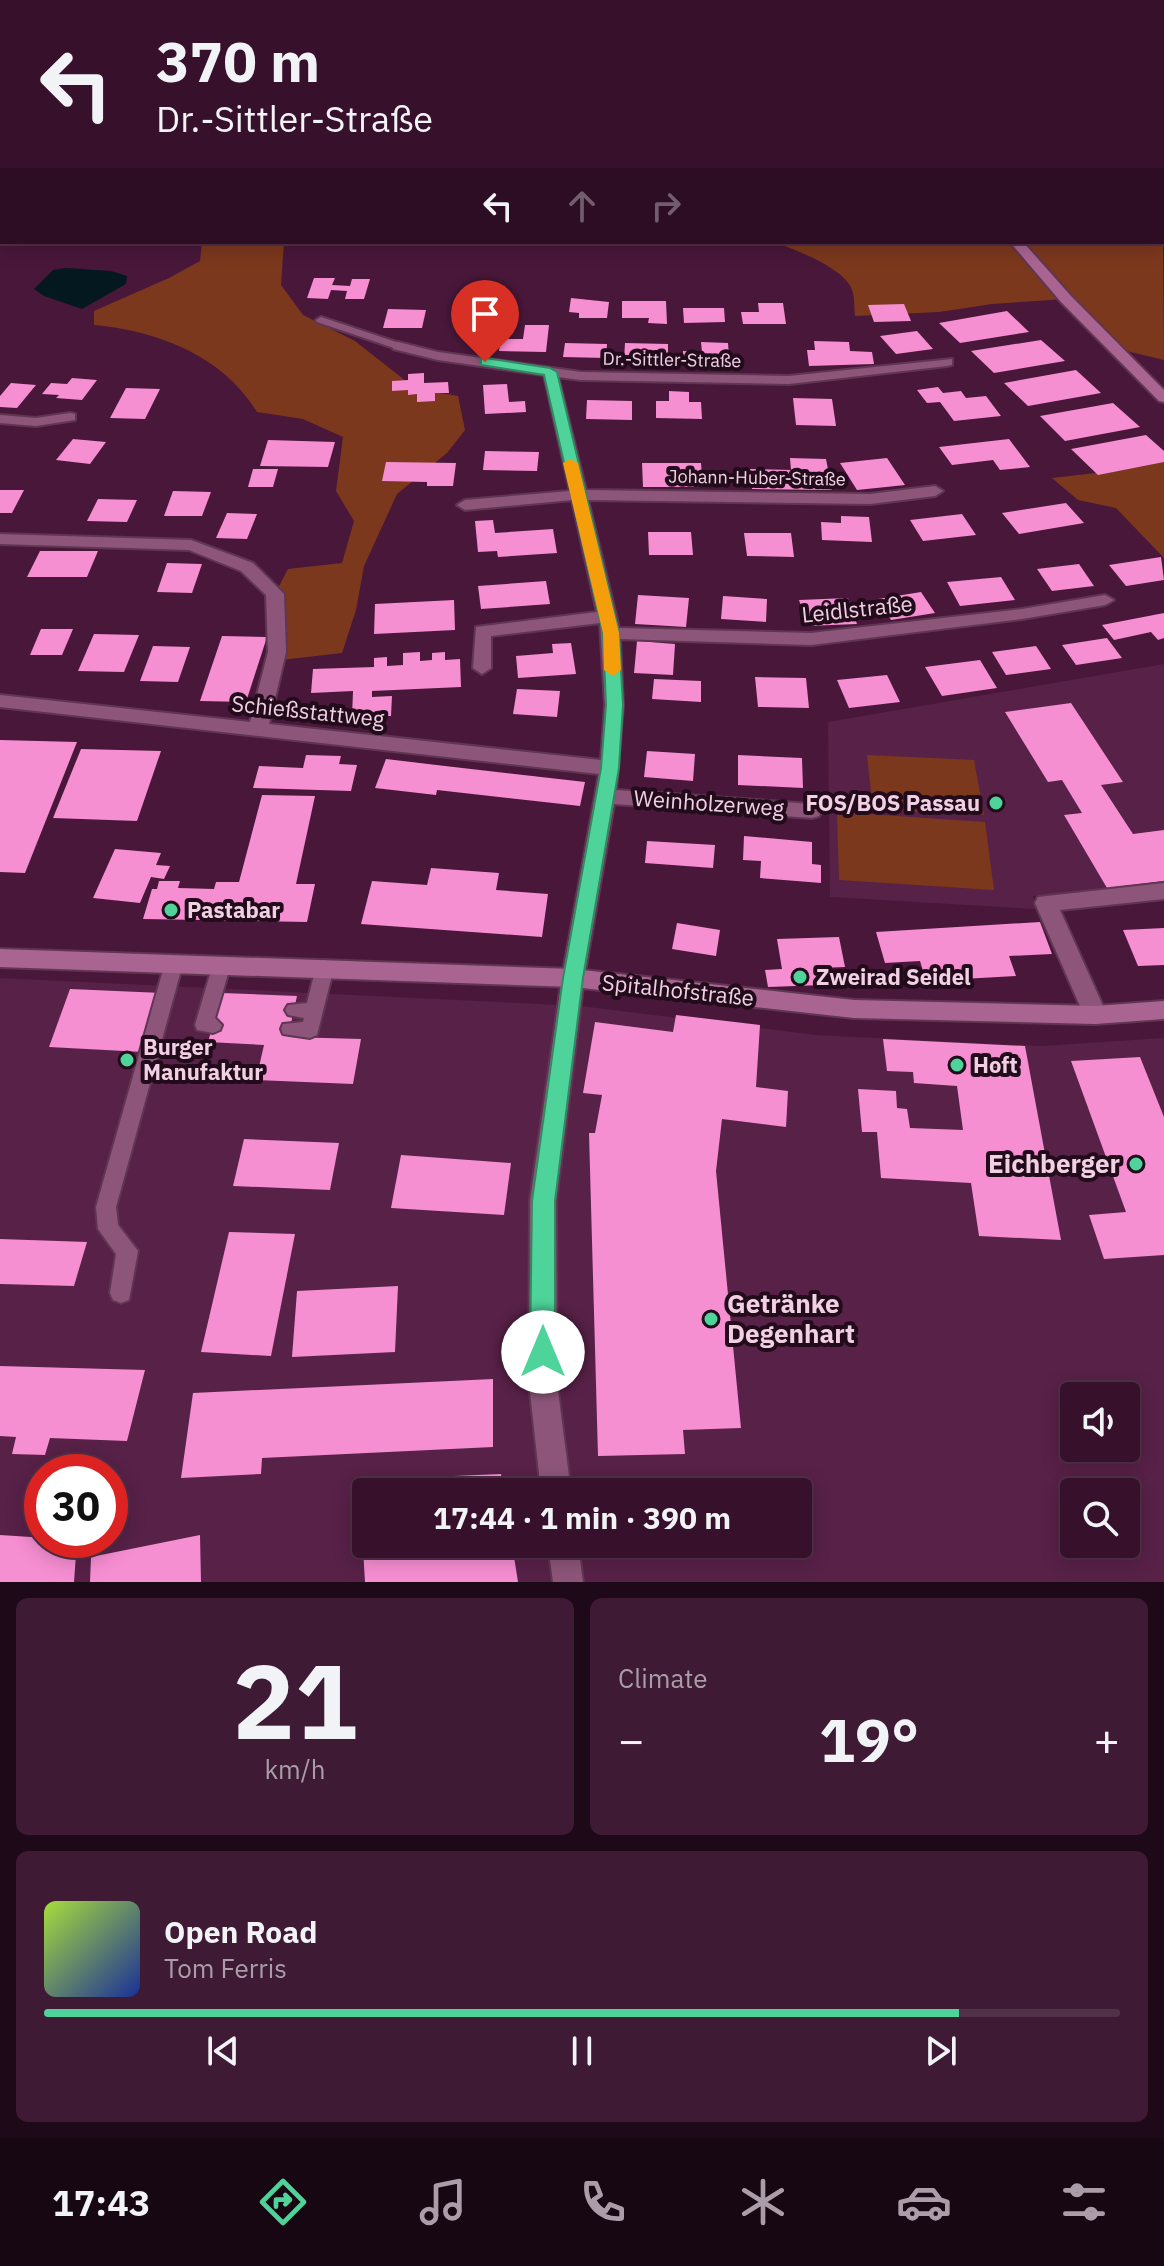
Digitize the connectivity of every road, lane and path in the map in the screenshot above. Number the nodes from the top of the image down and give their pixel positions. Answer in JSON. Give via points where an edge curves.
{"nodes":[{"id":1,"x":1018,"y":244,"type":"edge"},
{"id":2,"x":321,"y":320,"type":"dead end"},
{"id":3,"x":398,"y":346,"type":"joint"},
{"id":4,"x":947,"y":362,"type":"dead end"},
{"id":5,"x":550,"y":372,"type":"junction"},
{"id":6,"x":1164,"y":398,"type":"edge"},
{"id":7,"x":70,"y":417,"type":"dead end"},
{"id":8,"x":0,"y":419,"type":"edge"},
{"id":9,"x":935,"y":491,"type":"dead end"},
{"id":10,"x":578,"y":495,"type":"junction"},
{"id":11,"x":465,"y":505,"type":"dead end"},
{"id":12,"x":0,"y":539,"type":"edge"},
{"id":13,"x":1105,"y":600,"type":"dead end"},
{"id":14,"x":608,"y":625,"type":"junction"},
{"id":15,"x":482,"y":668,"type":"dead end"},
{"id":16,"x":0,"y":701,"type":"edge"},
{"id":17,"x":258,"y":730,"type":"junction"},
{"id":18,"x":610,"y":768,"type":"junction"},
{"id":19,"x":605,"y":796,"type":"junction"},
{"id":20,"x":812,"y":811,"type":"dead end"},
{"id":21,"x":1164,"y":891,"type":"edge"},
{"id":22,"x":0,"y":958,"type":"edge"},
{"id":23,"x":174,"y":963,"type":"junction"},
{"id":24,"x":222,"y":964,"type":"junction"},
{"id":25,"x":325,"y":967,"type":"junction"},
{"id":26,"x":573,"y":978,"type":"junction"},
{"id":27,"x":1164,"y":1010,"type":"edge"},
{"id":28,"x":1095,"y":1015,"type":"junction"},
{"id":29,"x":292,"y":1019,"type":"dead end"},
{"id":30,"x":213,"y":1025,"type":"dead end"},
{"id":31,"x":121,"y":1293,"type":"dead end"},
{"id":32,"x":554,"y":1478,"type":"edge"},
{"id":33,"x":565,"y":1558,"type":"edge"},
{"id":34,"x":568,"y":1582,"type":"edge"}],
"edges":[{"from":1,"to":6,"type":"street"},
{"from":2,"to":3,"type":"lane"},
{"from":3,"to":5,"type":"street","name":"Dr.-Sittler-Straße"},
{"from":4,"to":5,"type":"street","name":"Dr.-Sittler-Straße","via":[[789,380]]},
{"from":5,"to":10,"type":"street","name":"Weinholzerweg"},
{"from":7,"to":8,"type":"street","via":[[36,422]]},
{"from":9,"to":10,"type":"street","name":"Johann-Huber-Straße","via":[[870,499]]},
{"from":10,"to":11,"type":"street"},
{"from":10,"to":14,"type":"street","name":"Weinholzerweg"},
{"from":12,"to":17,"type":"street","via":[[191,545],[247,567],[275,594],[277,652]]},
{"from":13,"to":14,"type":"street","name":"Leidlstraße","via":[[811,639]]},
{"from":14,"to":15,"type":"street","via":[[482,631]]},
{"from":14,"to":18,"type":"street","name":"Weinholzerweg","via":[[614,705]]},
{"from":16,"to":17,"type":"street","name":"Schießstattweg"},
{"from":17,"to":18,"type":"street","name":"Schießstattweg"},
{"from":18,"to":19,"type":"street","name":"Weinholzerweg"},
{"from":19,"to":20,"type":"street","name":"Weinholzerweg"},
{"from":19,"to":26,"type":"street","name":"Weinholzerweg"},
{"from":21,"to":28,"type":"street","via":[[1046,903]]},
{"from":22,"to":23,"type":"street","name":"Spitalhofstraße"},
{"from":23,"to":24,"type":"street","name":"Spitalhofstraße"},
{"from":23,"to":31,"type":"lane","via":[[106,1207],[108,1229],[127,1251]]},
{"from":24,"to":25,"type":"street","name":"Spitalhofstraße"},
{"from":24,"to":30,"type":"lane","via":[[214,1006],[204,1025]]},
{"from":25,"to":26,"type":"street","name":"Spitalhofstraße"},
{"from":25,"to":29,"type":"lane","via":[[315,1011]]},
{"from":26,"to":28,"type":"street","name":"Spitalhofstraße","via":[[854,1009]]},
{"from":26,"to":32,"type":"street","name":"Weinholzerweg","via":[[543,1201],[543,1383]]},
{"from":27,"to":28,"type":"street","name":"Spitalhofstraße"},
{"from":33,"to":34,"type":"street"}]}
